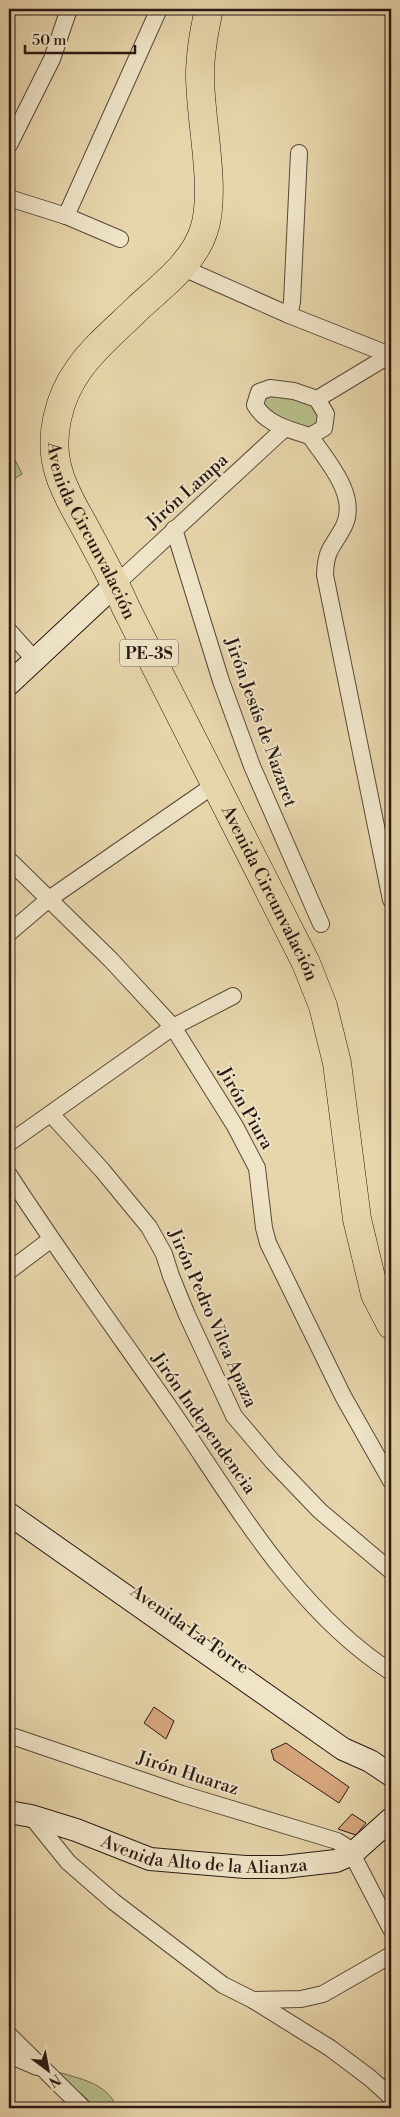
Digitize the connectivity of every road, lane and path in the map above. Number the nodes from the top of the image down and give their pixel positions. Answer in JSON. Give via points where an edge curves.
{"nodes":[{"id":1,"x":70,"y":9,"type":"edge"},
{"id":2,"x":160,"y":9,"type":"edge"},
{"id":3,"x":209,"y":9,"type":"edge"},
{"id":4,"x":9,"y":145,"type":"edge"},
{"id":5,"x":299,"y":153,"type":"dead end"},
{"id":6,"x":9,"y":198,"type":"edge"},
{"id":7,"x":66,"y":216,"type":"junction"},
{"id":8,"x":120,"y":239,"type":"dead end"},
{"id":9,"x":181,"y":267,"type":"junction"},
{"id":10,"x":288,"y":315,"type":"junction"},
{"id":11,"x":317,"y":399,"type":"junction"},
{"id":12,"x":285,"y":428,"type":"junction"},
{"id":13,"x":310,"y":436,"type":"junction"},
{"id":14,"x":174,"y":529,"type":"junction"},
{"id":15,"x":116,"y":584,"type":"junction"},
{"id":16,"x":9,"y":631,"type":"edge"},
{"id":17,"x":34,"y":659,"type":"junction"},
{"id":18,"x":9,"y":684,"type":"edge"},
{"id":19,"x":217,"y":783,"type":"junction"},
{"id":20,"x":9,"y":860,"type":"edge"},
{"id":21,"x":49,"y":898,"type":"junction"},
{"id":22,"x":391,"y":900,"type":"edge"},
{"id":23,"x":320,"y":924,"type":"dead end"},
{"id":24,"x":9,"y":933,"type":"edge"},
{"id":25,"x":233,"y":996,"type":"dead end"},
{"id":26,"x":172,"y":1027,"type":"junction"},
{"id":27,"x":51,"y":1114,"type":"junction"},
{"id":28,"x":9,"y":1143,"type":"edge"},
{"id":29,"x":9,"y":1175,"type":"edge"},
{"id":30,"x":50,"y":1240,"type":"junction"},
{"id":31,"x":9,"y":1271,"type":"edge"},
{"id":32,"x":391,"y":1325,"type":"edge"},
{"id":33,"x":391,"y":1481,"type":"edge"},
{"id":34,"x":9,"y":1498,"type":"edge"},
{"id":35,"x":9,"y":1514,"type":"edge"},
{"id":36,"x":391,"y":1571,"type":"edge"},
{"id":37,"x":391,"y":1672,"type":"edge"},
{"id":38,"x":9,"y":1734,"type":"edge"},
{"id":39,"x":370,"y":1761,"type":"junction"},
{"id":40,"x":391,"y":1775,"type":"edge"},
{"id":41,"x":9,"y":1812,"type":"edge"},
{"id":42,"x":31,"y":1816,"type":"junction"},
{"id":43,"x":391,"y":1818,"type":"edge"},
{"id":44,"x":352,"y":1854,"type":"junction"},
{"id":45,"x":391,"y":1929,"type":"edge"},
{"id":46,"x":391,"y":1955,"type":"edge"},
{"id":47,"x":253,"y":2000,"type":"junction"},
{"id":48,"x":9,"y":2035,"type":"edge"},
{"id":49,"x":9,"y":2055,"type":"edge"},
{"id":50,"x":44,"y":2070,"type":"junction"},
{"id":51,"x":391,"y":2097,"type":"edge"},
{"id":52,"x":84,"y":2108,"type":"edge"}],
"edges":[{"from":1,"to":4,"type":"street","via":[[52,59]]},
{"from":2,"to":7,"type":"street"},
{"from":3,"to":9,"type":"highway","name":"Avenida Circunvalación","number":"PE-3S","via":[[200,76],[208,206],[198,247]]},
{"from":5,"to":10,"type":"street","via":[[292,302]]},
{"from":6,"to":7,"type":"street"},
{"from":7,"to":8,"type":"street"},
{"from":9,"to":10,"type":"street"},
{"from":9,"to":15,"type":"highway","name":"Avenida Circunvalación","number":"PE-3S","via":[[78,370],[57,420],[55,452],[58,472]]},
{"from":10,"to":11,"type":"street","via":[[390,355]]},
{"from":11,"to":12,"type":"street","via":[[294,391],[270,388],[259,392],[255,405],[260,414]]},
{"from":11,"to":13,"type":"street","via":[[326,414],[324,428]]},
{"from":12,"to":13,"type":"street"},
{"from":12,"to":14,"type":"street","name":"Jirón Lampa"},
{"from":13,"to":22,"type":"street","via":[[340,481],[346,500],[346,520],[328,550],[325,575]]},
{"from":14,"to":15,"type":"street","name":"Jirón Lampa"},
{"from":14,"to":23,"type":"street","name":"Jirón Jesús de Nazaret","via":[[221,681],[252,766]]},
{"from":15,"to":17,"type":"main road"},
{"from":15,"to":19,"type":"highway","name":"Avenida Circunvalación","number":"PE-3S"},
{"from":16,"to":17,"type":"street"},
{"from":17,"to":18,"type":"main road"},
{"from":19,"to":21,"type":"street"},
{"from":19,"to":32,"type":"highway","name":"Avenida Circunvalación","number":"PE-3S","via":[[306,963],[323,1006],[337,1062],[357,1219],[375,1294]]},
{"from":20,"to":21,"type":"street","name":"Jirón Piura"},
{"from":21,"to":24,"type":"street"},
{"from":21,"to":26,"type":"street","name":"Jirón Piura"},
{"from":25,"to":26,"type":"street"},
{"from":26,"to":27,"type":"street"},
{"from":26,"to":33,"type":"street","name":"Jirón Piura","via":[[249,1151],[257,1168],[268,1243],[343,1396]]},
{"from":27,"to":28,"type":"street"},
{"from":27,"to":36,"type":"street","name":"Jirón Pedro Vilca Apaza","via":[[149,1227],[164,1254],[187,1315],[234,1416],[272,1462],[320,1511]]},
{"from":29,"to":30,"type":"street","name":"Jirón Independencia"},
{"from":30,"to":31,"type":"street"},
{"from":30,"to":37,"type":"street","name":"Jirón Independencia","via":[[277,1561],[324,1617]]},
{"from":34,"to":39,"type":"main road","name":"Avenida La Torre","via":[[130,1588],[351,1740]]},
{"from":35,"to":39,"type":"main road","name":"Avenida La Torre","via":[[343,1748]]},
{"from":38,"to":44,"type":"street","name":"Jirón Huaraz","via":[[182,1794],[326,1837],[345,1846]]},
{"from":39,"to":40,"type":"main road","name":"Avenida La Torre"},
{"from":41,"to":42,"type":"main road","name":"Avenida Alto de la Alianza"},
{"from":42,"to":44,"type":"main road","name":"Avenida Alto de la Alianza","via":[[150,1859],[283,1867],[336,1861]]},
{"from":42,"to":47,"type":"street","via":[[68,1862],[114,1902],[223,1985]]},
{"from":43,"to":44,"type":"main road","name":"Avenida Alto de la Alianza"},
{"from":44,"to":45,"type":"street"},
{"from":46,"to":47,"type":"street","via":[[323,1994],[301,1999]]},
{"from":47,"to":51,"type":"street","via":[[330,2048]]},
{"from":48,"to":50,"type":"street"},
{"from":49,"to":50,"type":"street"},
{"from":50,"to":52,"type":"street"}]}
